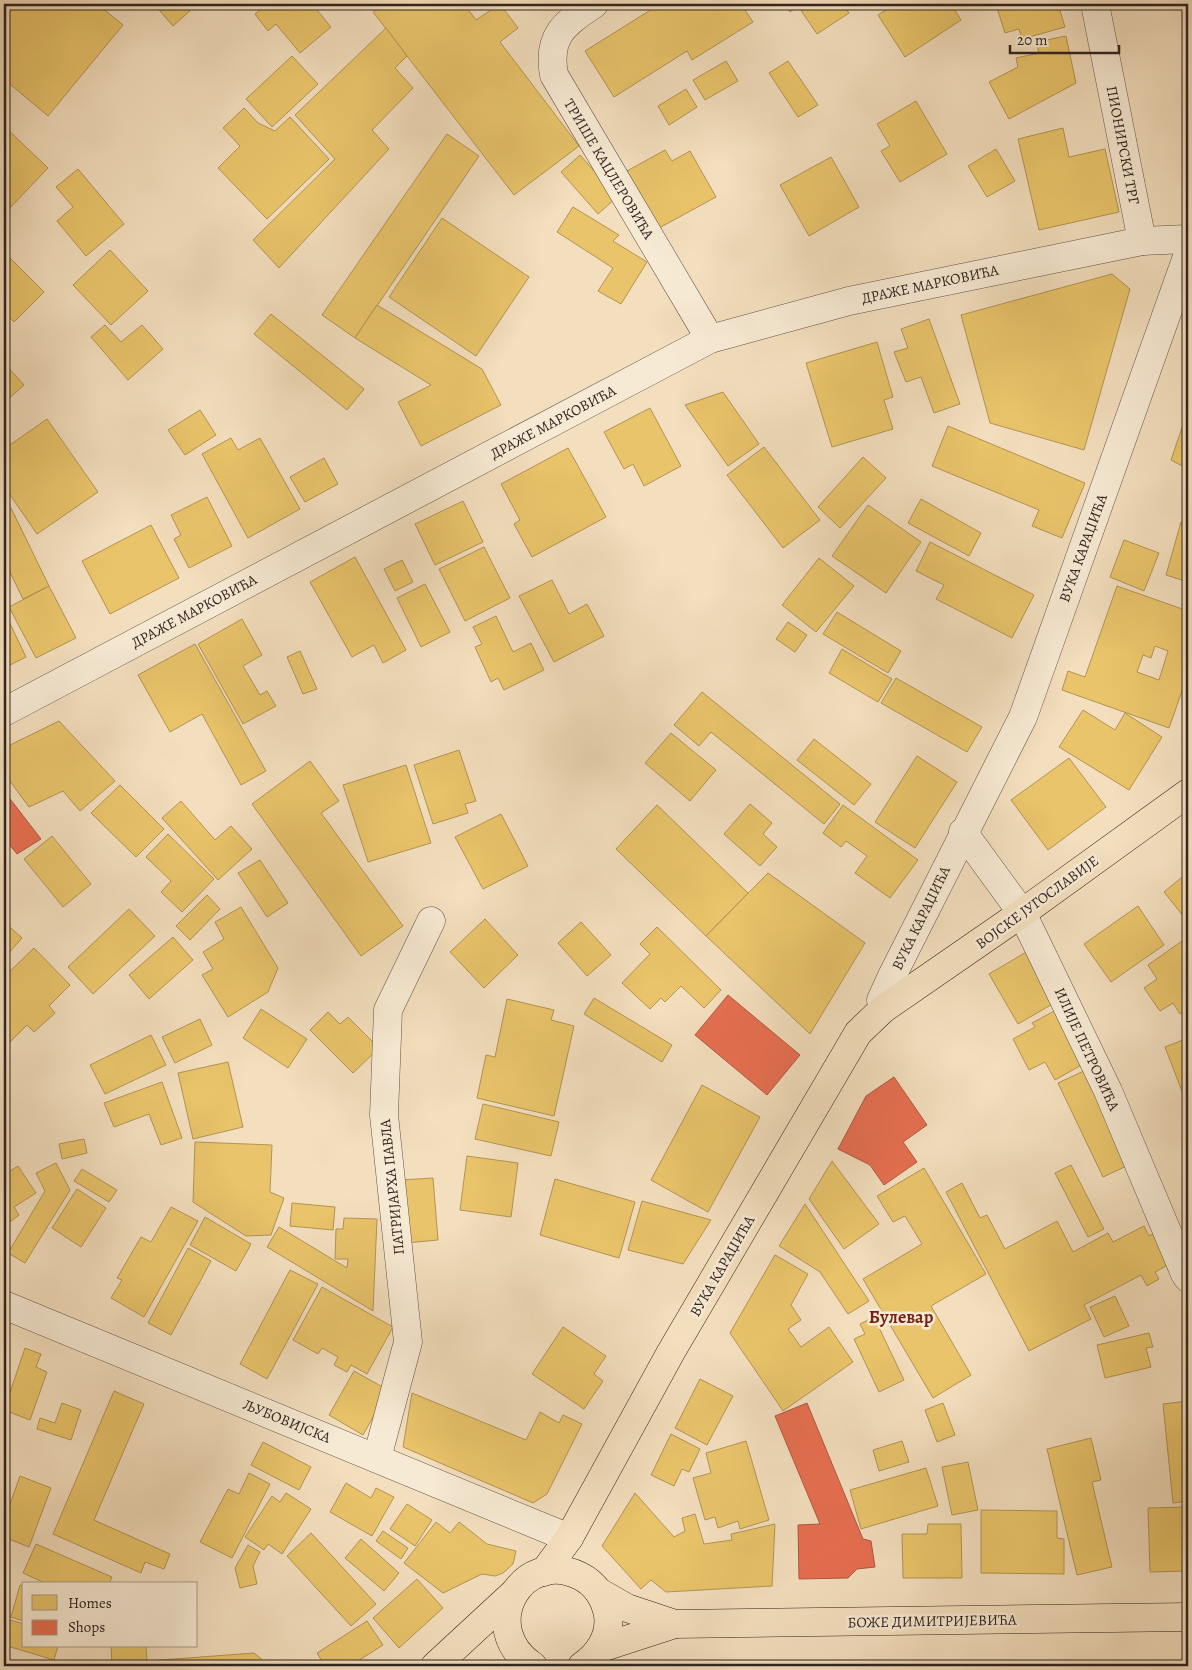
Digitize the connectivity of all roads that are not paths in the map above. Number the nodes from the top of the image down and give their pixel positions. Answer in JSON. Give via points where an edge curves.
{"nodes":[{"id":1,"x":594,"y":4,"type":"edge"},
{"id":2,"x":1095,"y":4,"type":"edge"},
{"id":3,"x":1188,"y":239,"type":"edge"},
{"id":4,"x":1142,"y":241,"type":"junction"},
{"id":5,"x":1188,"y":254,"type":"edge"},
{"id":6,"x":710,"y":338,"type":"junction"},
{"id":7,"x":4,"y":712,"type":"edge"},
{"id":8,"x":1188,"y":793,"type":"edge"},
{"id":9,"x":963,"y":832,"type":"junction"},
{"id":10,"x":1022,"y":913,"type":"junction"},
{"id":11,"x":431,"y":922,"type":"dead end"},
{"id":12,"x":883,"y":1009,"type":"junction"},
{"id":13,"x":1188,"y":1278,"type":"edge"},
{"id":14,"x":4,"y":1305,"type":"edge"},
{"id":15,"x":377,"y":1458,"type":"junction"},
{"id":16,"x":569,"y":1538,"type":"junction"},
{"id":17,"x":544,"y":1572,"type":"junction"},
{"id":18,"x":592,"y":1585,"type":"junction"},
{"id":19,"x":514,"y":1593,"type":"junction"},
{"id":20,"x":1188,"y":1617,"type":"edge"},
{"id":21,"x":675,"y":1624,"type":"junction"},
{"id":22,"x":591,"y":1657,"type":"edge"},
{"id":23,"x":435,"y":1666,"type":"edge"},
{"id":24,"x":533,"y":1666,"type":"edge"}],
"edges":[{"from":1,"to":6,"type":"street","name":"ТРИШЕ КАЦЛЕРОВИЋА","via":[[571,19],[557,37],[552,62],[554,75]]},
{"from":2,"to":4,"type":"street","name":"ПИОНИРСКИ ТРГ"},
{"from":3,"to":4,"type":"street"},
{"from":4,"to":6,"type":"street","name":"ДРАЖЕ МАРКОВИЋА","via":[[849,301]]},
{"from":5,"to":9,"type":"street","name":"ВУКА КАРАЏИЋА","via":[[1023,717]]},
{"from":6,"to":7,"type":"street","name":"ДРАЖЕ МАРКОВИЋА"},
{"from":8,"to":10,"type":"main road","name":"ВОЈСКЕ ЈУГОСЛАВИЈЕ"},
{"from":9,"to":10,"type":"street","name":"ИЛИЈЕ ПЕТРОВИЋА"},
{"from":9,"to":12,"type":"street","name":"ВУКА КАРАЏИЋА","via":[[892,976],[882,1000]]},
{"from":10,"to":12,"type":"main road","name":"ВОЈСКЕ ЈУГОСЛАВИЈЕ"},
{"from":10,"to":13,"type":"street","name":"ИЛИЈЕ ПЕТРОВИЋА","via":[[1108,1091]]},
{"from":11,"to":15,"type":"street","name":"ПАТРИЈАРХА ПАВЛА","via":[[388,1010],[384,1115],[408,1342]]},
{"from":12,"to":16,"type":"main road","name":"ВУКА КАРАЏИЋА","via":[[858,1033],[671,1352]]},
{"from":14,"to":15,"type":"street","name":"ЉУБОВИЈСКА"},
{"from":15,"to":16,"type":"street","name":"ЉУБОВИЈСКА"},
{"from":16,"to":17,"type":"main road","name":"ВУКА КАРАЏИЋА"},
{"from":16,"to":18,"type":"main road"},
{"from":17,"to":18,"type":"main road","name":"БОЖЕ ДИМИТРИЈЕВИЋА","via":[[572,1572]]},
{"from":17,"to":19,"type":"main road","via":[[532,1576]]},
{"from":18,"to":21,"type":"main road","name":"БОЖЕ ДИМИТРИЈЕВИЋА","via":[[627,1608]]},
{"from":18,"to":22,"type":"main road","via":[[606,1605],[608,1620],[607,1635]]},
{"from":19,"to":23,"type":"main road"},
{"from":19,"to":24,"type":"main road","via":[[506,1621],[508,1636],[514,1649]]},
{"from":20,"to":21,"type":"main road","name":"БОЖЕ ДИМИТРИЈЕВИЋА"},
{"from":21,"to":22,"type":"main road","name":"БОЖЕ ДИМИТРИЈЕВИЋА"}]}
